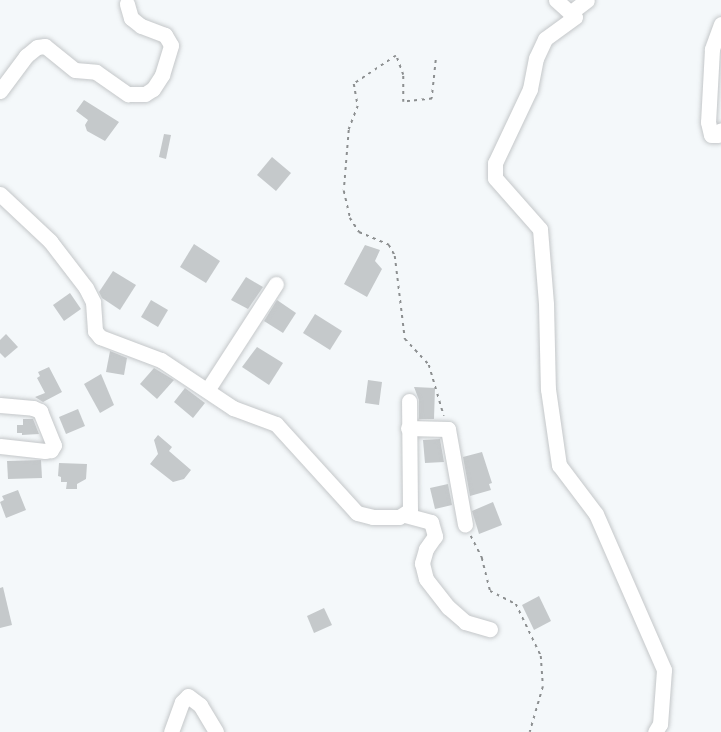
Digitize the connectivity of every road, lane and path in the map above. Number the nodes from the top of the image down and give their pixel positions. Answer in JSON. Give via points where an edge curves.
{"nodes":[{"id":1,"x":556,"y":0,"type":"edge"},
{"id":2,"x":587,"y":0,"type":"edge"},
{"id":3,"x":127,"y":4,"type":"dead end"},
{"id":4,"x":570,"y":13,"type":"junction"},
{"id":5,"x":721,"y":24,"type":"edge"},
{"id":6,"x":436,"y":60,"type":"dead end"},
{"id":7,"x":0,"y":91,"type":"edge"},
{"id":8,"x":721,"y":130,"type":"edge"},
{"id":9,"x":0,"y":194,"type":"edge"},
{"id":10,"x":276,"y":284,"type":"dead end"},
{"id":11,"x":208,"y":389,"type":"junction"},
{"id":12,"x":408,"y":401,"type":"dead end"},
{"id":13,"x":0,"y":405,"type":"edge"},
{"id":14,"x":408,"y":428,"type":"junction"},
{"id":15,"x":448,"y":429,"type":"junction"},
{"id":16,"x":0,"y":446,"type":"edge"},
{"id":17,"x":405,"y":515,"type":"junction"},
{"id":18,"x":465,"y":524,"type":"joint"},
{"id":19,"x":490,"y":629,"type":"dead end"},
{"id":20,"x":171,"y":732,"type":"edge"},
{"id":21,"x":216,"y":732,"type":"edge"},
{"id":22,"x":530,"y":732,"type":"edge"},
{"id":23,"x":655,"y":732,"type":"edge"}],
"edges":[{"from":1,"to":4,"type":"street"},
{"from":2,"to":4,"type":"street"},
{"from":3,"to":7,"type":"street","via":[[130,18],[165,35],[171,45],[162,75],[153,89],[145,94],[128,94],[96,72],[75,70],[45,46],[26,56]]},
{"from":4,"to":23,"type":"street","via":[[575,17],[545,39],[536,58],[530,89],[495,163],[495,177],[540,229],[548,389],[559,465],[596,514],[664,670],[660,724]]},
{"from":5,"to":8,"type":"street","via":[[712,49],[708,115],[711,135]]},
{"from":6,"to":15,"type":"path","via":[[432,99],[403,102],[403,75],[396,56],[354,84],[358,106],[349,130],[344,191],[350,218],[359,232],[388,245],[395,256],[405,339],[429,365]]},
{"from":9,"to":11,"type":"street","via":[[50,241],[86,288],[93,302],[94,331],[100,337],[161,360]]},
{"from":10,"to":11,"type":"street"},
{"from":11,"to":17,"type":"street","via":[[233,408],[276,424],[357,513],[373,517]]},
{"from":12,"to":14,"type":"street"},
{"from":13,"to":16,"type":"street","via":[[40,411],[54,445],[45,451]]},
{"from":14,"to":15,"type":"street"},
{"from":14,"to":17,"type":"street","via":[[411,504]]},
{"from":15,"to":18,"type":"street"},
{"from":17,"to":19,"type":"street","via":[[431,522],[435,536],[422,563],[426,579],[465,622]]},
{"from":18,"to":22,"type":"path","via":[[482,558],[490,591],[516,604],[541,656],[543,687]]},
{"from":20,"to":21,"type":"street","via":[[188,696],[200,705]]}]}
